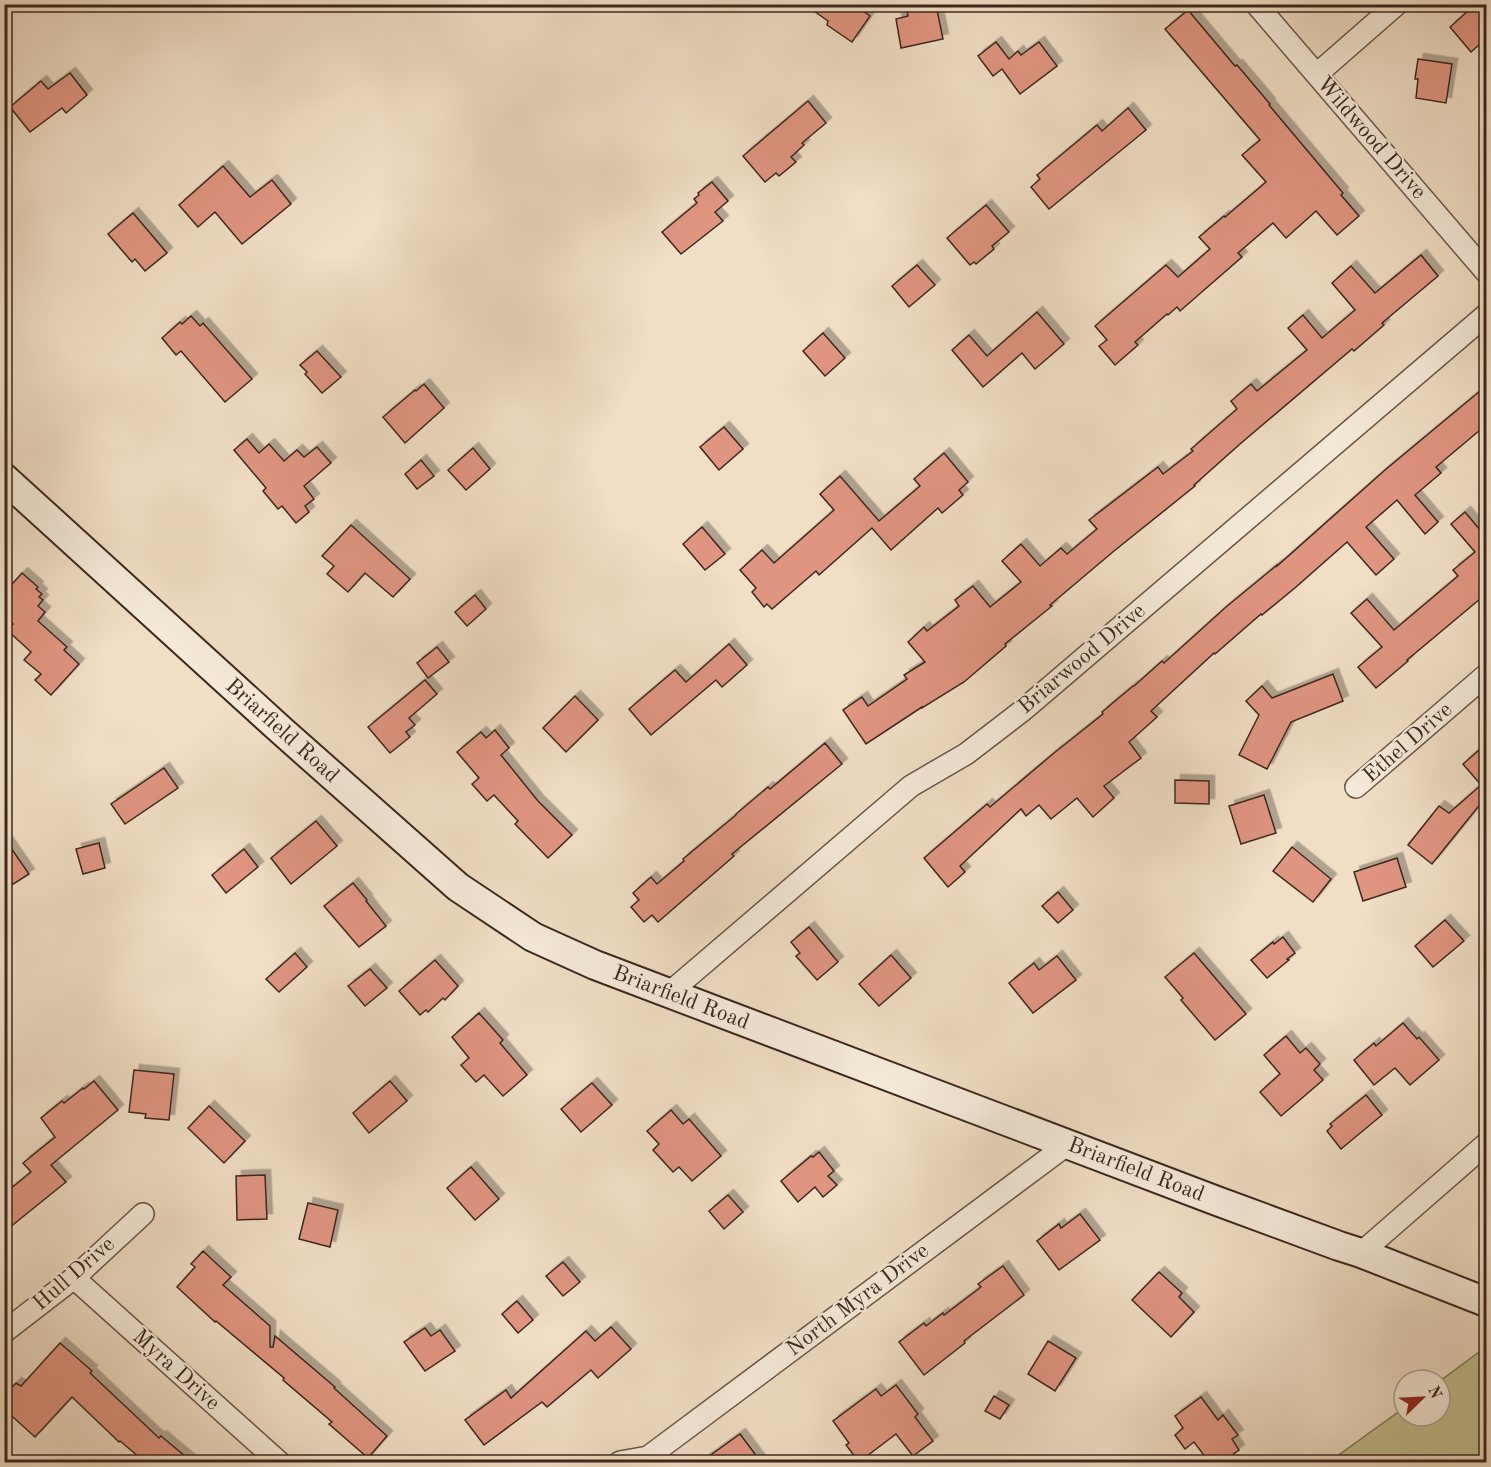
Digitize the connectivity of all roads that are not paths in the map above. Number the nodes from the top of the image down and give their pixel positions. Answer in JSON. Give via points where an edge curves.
{"nodes":[{"id":1,"x":1256,"y":4,"type":"edge"},
{"id":2,"x":1397,"y":4,"type":"edge"},
{"id":3,"x":1317,"y":74,"type":"junction"},
{"id":4,"x":1486,"y":272,"type":"edge"},
{"id":5,"x":1486,"y":315,"type":"edge"},
{"id":6,"x":4,"y":478,"type":"edge"},
{"id":7,"x":1486,"y":675,"type":"edge"},
{"id":8,"x":1356,"y":787,"type":"dead end"},
{"id":9,"x":669,"y":993,"type":"junction"},
{"id":10,"x":1068,"y":1144,"type":"junction"},
{"id":11,"x":1486,"y":1144,"type":"edge"},
{"id":12,"x":142,"y":1214,"type":"dead end"},
{"id":13,"x":1361,"y":1253,"type":"junction"},
{"id":14,"x":74,"y":1278,"type":"junction"},
{"id":15,"x":1486,"y":1302,"type":"edge"},
{"id":16,"x":4,"y":1332,"type":"edge"},
{"id":17,"x":650,"y":1460,"type":"edge"},
{"id":18,"x":279,"y":1462,"type":"edge"},
{"id":19,"x":620,"y":1462,"type":"edge"}],
"edges":[{"from":1,"to":3,"type":"street","name":"Wildwood Drive"},
{"from":2,"to":3,"type":"street"},
{"from":3,"to":4,"type":"street","name":"Wildwood Drive"},
{"from":5,"to":9,"type":"street","name":"Briarwood Drive","via":[[1022,711],[966,753],[911,786]]},
{"from":6,"to":9,"type":"main road","name":"Briarfield Road","via":[[458,887],[533,937]]},
{"from":7,"to":8,"type":"street","name":"Ethel Drive"},
{"from":9,"to":10,"type":"main road","name":"Briarfield Road"},
{"from":10,"to":13,"type":"main road","name":"Briarfield Road"},
{"from":10,"to":17,"type":"street","name":"North Myra Drive"},
{"from":11,"to":13,"type":"street"},
{"from":12,"to":14,"type":"street","name":"Hull Drive"},
{"from":13,"to":15,"type":"main road","name":"Briarfield Road"},
{"from":14,"to":16,"type":"street","name":"Hull Drive"},
{"from":14,"to":18,"type":"street","name":"Myra Drive"},
{"from":17,"to":19,"type":"street"}]}
